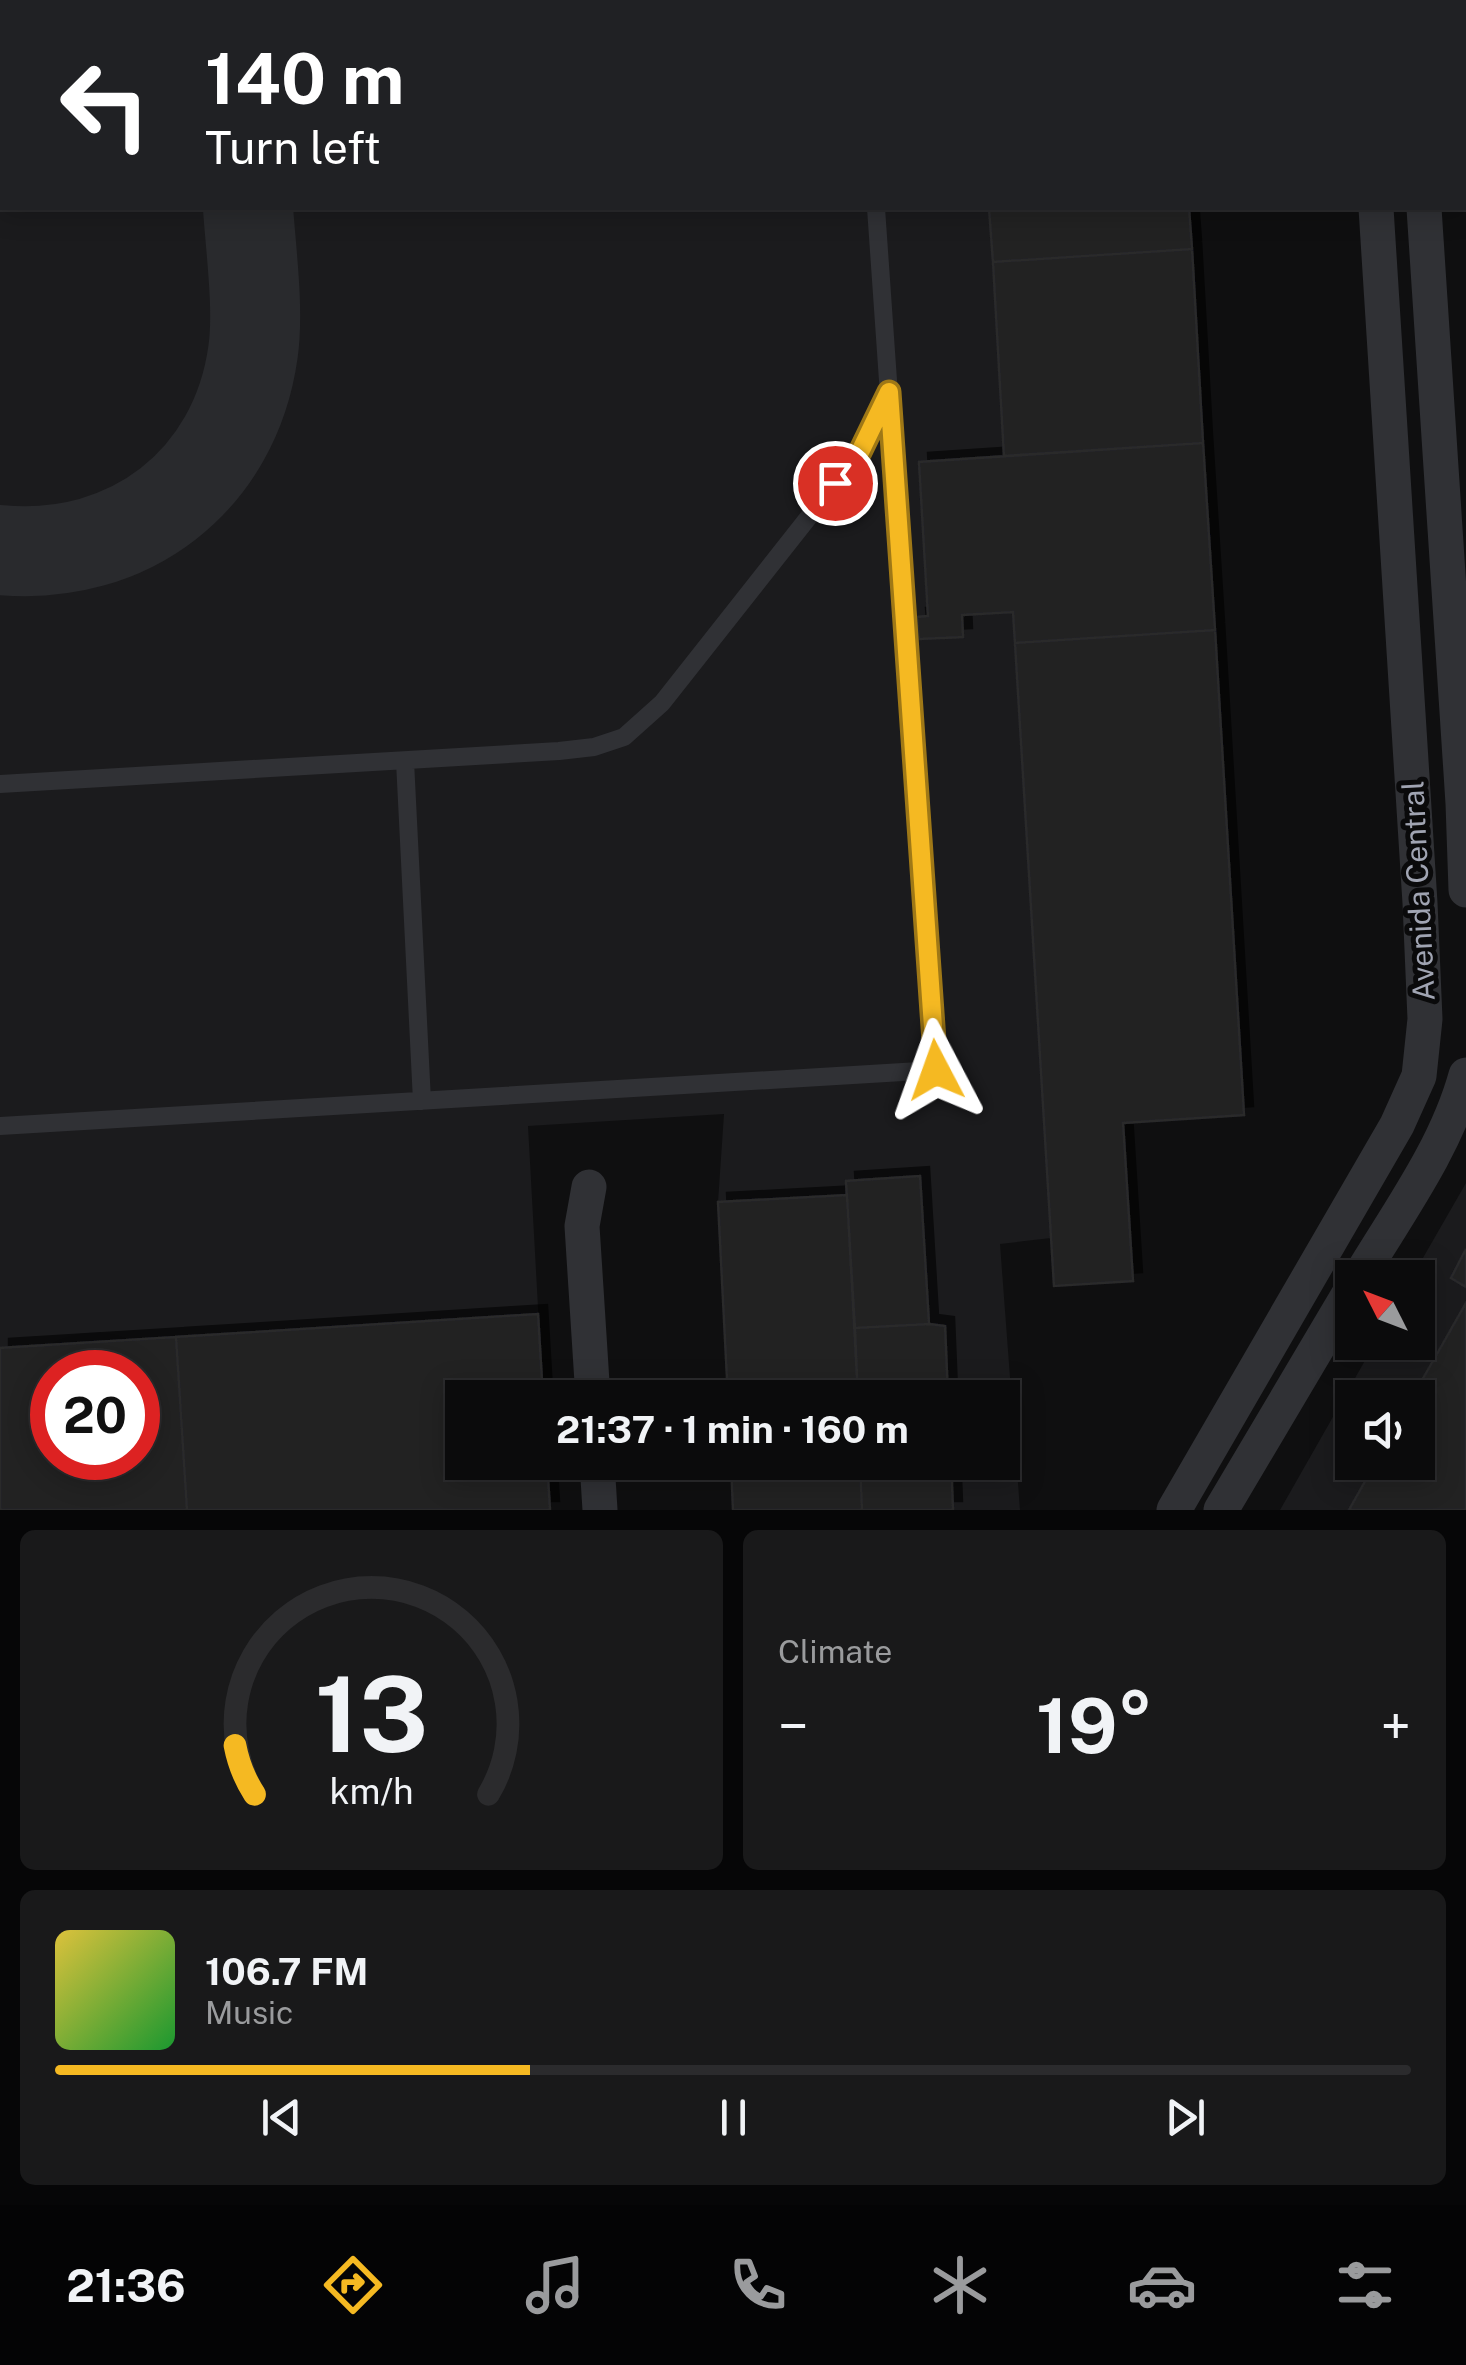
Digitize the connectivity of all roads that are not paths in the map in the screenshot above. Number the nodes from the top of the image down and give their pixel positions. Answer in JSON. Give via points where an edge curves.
{"nodes":[{"id":1,"x":876,"y":210,"type":"edge"},
{"id":2,"x":1376,"y":210,"type":"edge"},
{"id":3,"x":1424,"y":210,"type":"edge"},
{"id":4,"x":889,"y":392,"type":"junction"},
{"id":5,"x":405,"y":760,"type":"junction"},
{"id":6,"x":0,"y":784,"type":"edge"},
{"id":7,"x":1466,"y":890,"type":"edge"},
{"id":8,"x":1466,"y":1075,"type":"edge"},
{"id":9,"x":422,"y":1101,"type":"junction"},
{"id":10,"x":0,"y":1126,"type":"edge"},
{"id":11,"x":588,"y":1187,"type":"dead end"},
{"id":12,"x":1370,"y":1260,"type":"edge"},
{"id":13,"x":1335,"y":1318,"type":"edge"},
{"id":14,"x":592,"y":1380,"type":"edge"},
{"id":15,"x":598,"y":1480,"type":"edge"},
{"id":16,"x":600,"y":1510,"type":"edge"},
{"id":17,"x":1174,"y":1510,"type":"edge"},
{"id":18,"x":1221,"y":1510,"type":"edge"}],
"edges":[{"from":1,"to":4,"type":"lane"},
{"from":2,"to":17,"type":"street","name":"Avenida Central","via":[[1419,886],[1425,1019],[1419,1076]]},
{"from":3,"to":7,"type":"street","name":"Avenida Central"},
{"from":4,"to":5,"type":"lane","via":[[860,452],[662,703],[624,736],[559,752]]},
{"from":4,"to":9,"type":"lane","via":[[936,1070]]},
{"from":5,"to":6,"type":"lane"},
{"from":5,"to":9,"type":"lane"},
{"from":8,"to":12,"type":"street","via":[[1444,1134]]},
{"from":9,"to":10,"type":"lane"},
{"from":11,"to":14,"type":"street","via":[[582,1226]]},
{"from":13,"to":18,"type":"street"},
{"from":15,"to":16,"type":"street"}]}
